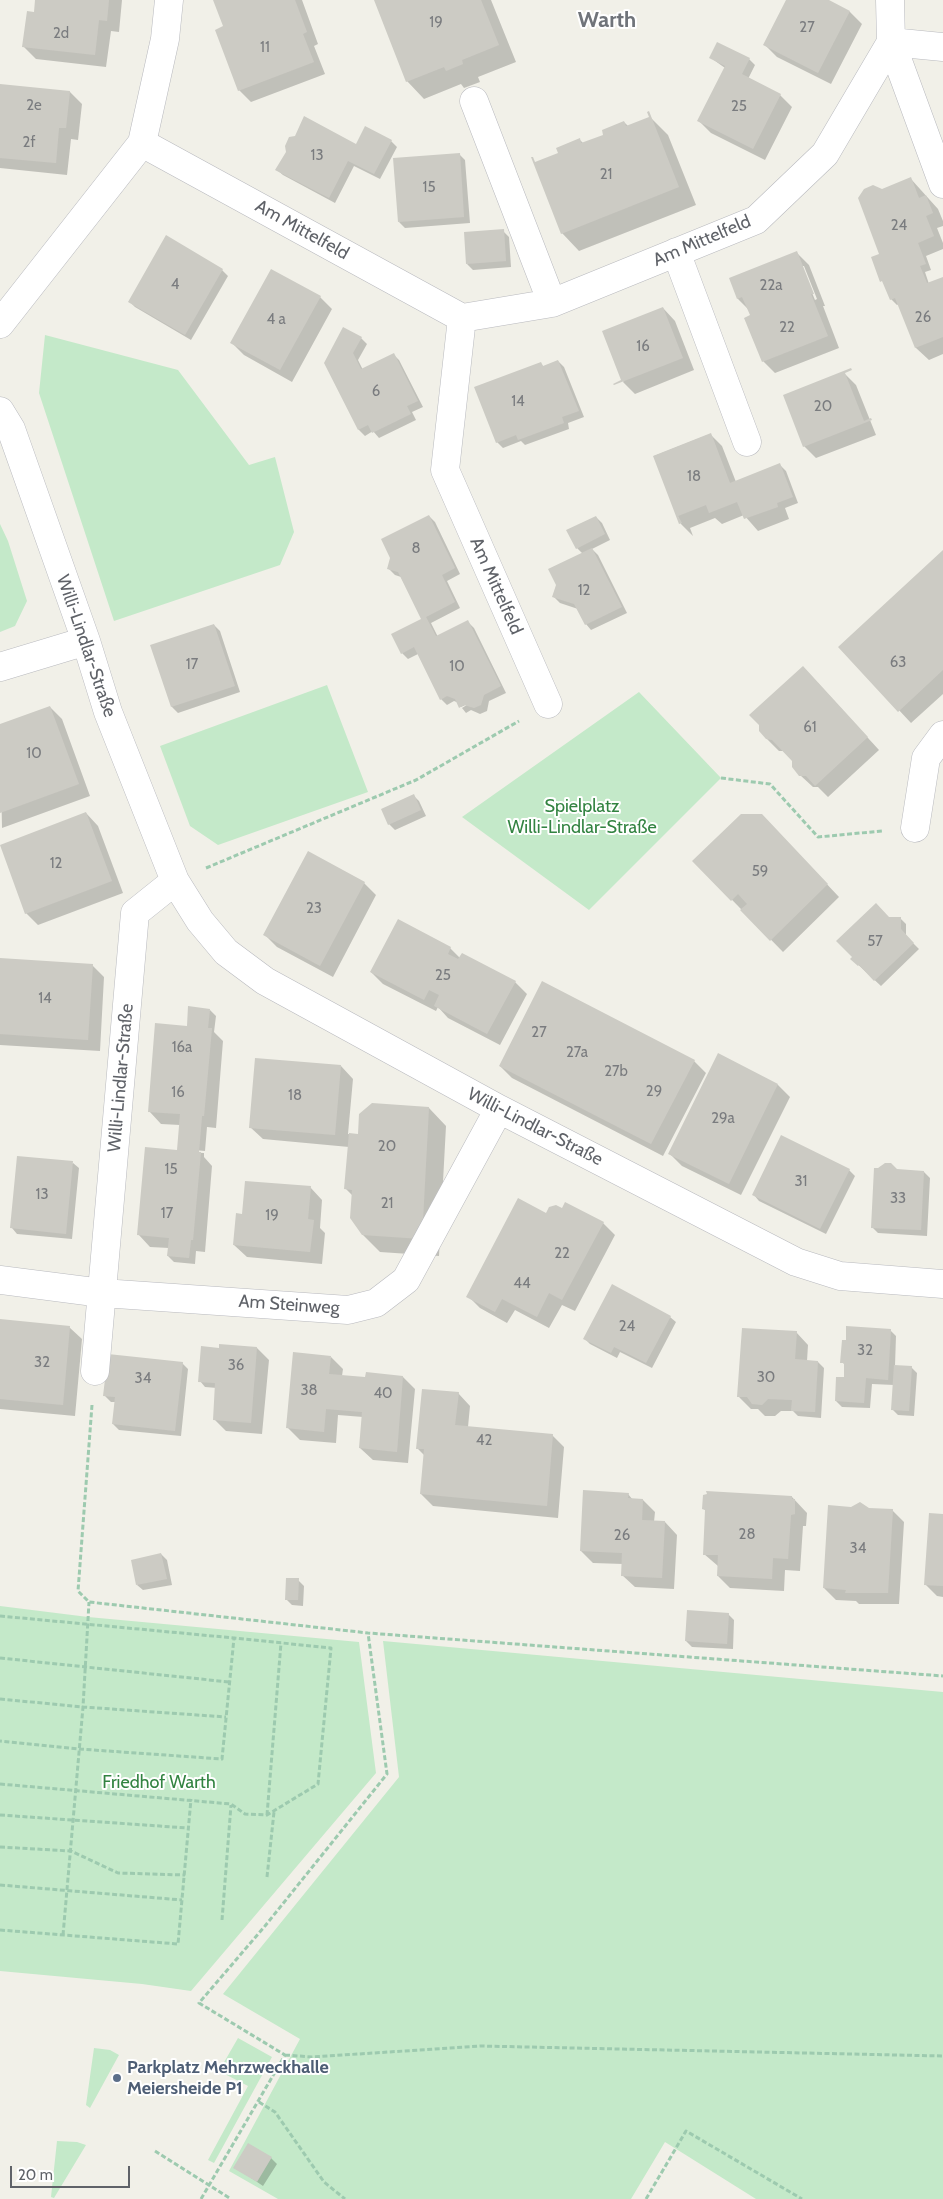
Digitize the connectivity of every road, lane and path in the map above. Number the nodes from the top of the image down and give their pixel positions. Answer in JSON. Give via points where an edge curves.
{"nodes":[{"id":1,"x":169,"y":0,"type":"edge"},
{"id":2,"x":890,"y":0,"type":"edge"},
{"id":3,"x":891,"y":42,"type":"junction"},
{"id":4,"x":943,"y":47,"type":"edge"},
{"id":5,"x":474,"y":101,"type":"dead end"},
{"id":6,"x":142,"y":143,"type":"junction"},
{"id":7,"x":943,"y":184,"type":"edge"},
{"id":8,"x":676,"y":252,"type":"junction"},
{"id":9,"x":552,"y":303,"type":"junction"},
{"id":10,"x":462,"y":318,"type":"junction"},
{"id":11,"x":0,"y":324,"type":"edge"},
{"id":12,"x":0,"y":411,"type":"edge"},
{"id":13,"x":747,"y":442,"type":"dead end"},
{"id":14,"x":86,"y":641,"type":"junction"},
{"id":15,"x":0,"y":667,"type":"edge"},
{"id":16,"x":548,"y":704,"type":"joint"},
{"id":17,"x":943,"y":735,"type":"edge"},
{"id":18,"x":721,"y":778,"type":"dead end"},
{"id":19,"x":915,"y":828,"type":"joint"},
{"id":20,"x":175,"y":881,"type":"junction"},
{"id":21,"x":499,"y":1109,"type":"junction"},
{"id":22,"x":0,"y":1280,"type":"edge"},
{"id":23,"x":943,"y":1284,"type":"edge"},
{"id":24,"x":102,"y":1293,"type":"junction"},
{"id":25,"x":95,"y":1372,"type":"joint"},
{"id":26,"x":89,"y":1602,"type":"junction"},
{"id":27,"x":0,"y":1616,"type":"edge"},
{"id":28,"x":88,"y":1626,"type":"junction"},
{"id":29,"x":368,"y":1633,"type":"junction"},
{"id":30,"x":234,"y":1638,"type":"junction"},
{"id":31,"x":281,"y":1643,"type":"junction"},
{"id":32,"x":0,"y":1658,"type":"edge"},
{"id":33,"x":86,"y":1667,"type":"junction"},
{"id":34,"x":943,"y":1676,"type":"edge"},
{"id":35,"x":229,"y":1682,"type":"junction"},
{"id":36,"x":0,"y":1699,"type":"edge"},
{"id":37,"x":82,"y":1707,"type":"junction"},
{"id":38,"x":226,"y":1717,"type":"junction"},
{"id":39,"x":0,"y":1740,"type":"edge"},
{"id":40,"x":79,"y":1749,"type":"junction"},
{"id":41,"x":0,"y":1784,"type":"edge"},
{"id":42,"x":75,"y":1790,"type":"junction"},
{"id":43,"x":191,"y":1800,"type":"junction"},
{"id":44,"x":231,"y":1804,"type":"junction"},
{"id":45,"x":274,"y":1812,"type":"junction"},
{"id":46,"x":0,"y":1815,"type":"edge"},
{"id":47,"x":267,"y":1815,"type":"junction"},
{"id":48,"x":73,"y":1820,"type":"junction"},
{"id":49,"x":188,"y":1828,"type":"junction"},
{"id":50,"x":0,"y":1847,"type":"edge"},
{"id":51,"x":71,"y":1851,"type":"junction"},
{"id":52,"x":184,"y":1874,"type":"junction"},
{"id":53,"x":267,"y":1877,"type":"dead end"},
{"id":54,"x":0,"y":1885,"type":"edge"},
{"id":55,"x":68,"y":1891,"type":"junction"},
{"id":56,"x":182,"y":1900,"type":"junction"},
{"id":57,"x":222,"y":1920,"type":"dead end"},
{"id":58,"x":0,"y":1930,"type":"edge"},
{"id":59,"x":63,"y":1935,"type":"junction"},
{"id":60,"x":286,"y":2055,"type":"junction"},
{"id":61,"x":943,"y":2056,"type":"edge"},
{"id":62,"x":259,"y":2102,"type":"junction"},
{"id":63,"x":155,"y":2151,"type":"dead end"},
{"id":64,"x":209,"y":2185,"type":"junction"},
{"id":65,"x":201,"y":2199,"type":"edge"},
{"id":66,"x":231,"y":2199,"type":"edge"},
{"id":67,"x":345,"y":2199,"type":"edge"},
{"id":68,"x":646,"y":2199,"type":"edge"},
{"id":69,"x":802,"y":2199,"type":"edge"}],
"edges":[{"from":1,"to":6,"type":"street","via":[[165,39]]},
{"from":2,"to":3,"type":"street"},
{"from":3,"to":4,"type":"street"},
{"from":3,"to":7,"type":"street"},
{"from":3,"to":8,"type":"street","name":"Am Mittelfeld","via":[[825,154],[756,220]]},
{"from":5,"to":9,"type":"street"},
{"from":6,"to":10,"type":"street","name":"Am Mittelfeld"},
{"from":6,"to":11,"type":"street"},
{"from":8,"to":9,"type":"street","name":"Am Mittelfeld"},
{"from":8,"to":13,"type":"street"},
{"from":9,"to":10,"type":"street","name":"Am Mittelfeld"},
{"from":10,"to":16,"type":"street","name":"Am Mittelfeld","via":[[445,470]]},
{"from":12,"to":14,"type":"street","name":"Willi-Lindlar-Straße","via":[[11,429]]},
{"from":14,"to":15,"type":"street"},
{"from":14,"to":20,"type":"street","name":"Willi-Lindlar-Straße","via":[[108,712]]},
{"from":16,"to":20,"type":"path","via":[[416,780]]},
{"from":17,"to":19,"type":"street","via":[[926,758]]},
{"from":18,"to":19,"type":"path","via":[[770,784],[818,837]]},
{"from":20,"to":21,"type":"street","name":"Willi-Lindlar-Straße","via":[[200,921],[226,952],[265,981]]},
{"from":20,"to":24,"type":"street","name":"Willi-Lindlar-Straße","via":[[135,913]]},
{"from":21,"to":23,"type":"street","name":"Willi-Lindlar-Straße","via":[[796,1262],[840,1276]]},
{"from":21,"to":24,"type":"street","name":"Am Steinweg","via":[[406,1280],[376,1303],[348,1310]]},
{"from":22,"to":24,"type":"street","name":"Am Steinweg"},
{"from":24,"to":25,"type":"street","name":"Willi-Lindlar-Straße"},
{"from":25,"to":26,"type":"path","via":[[78,1591]]},
{"from":26,"to":28,"type":"path"},
{"from":26,"to":29,"type":"path"},
{"from":27,"to":28,"type":"path"},
{"from":28,"to":30,"type":"path"},
{"from":28,"to":33,"type":"path"},
{"from":29,"to":34,"type":"path"},
{"from":29,"to":60,"type":"path","via":[[387,1774],[199,2003]]},
{"from":30,"to":31,"type":"path"},
{"from":30,"to":35,"type":"path"},
{"from":31,"to":45,"type":"path","via":[[331,1648],[318,1784]]},
{"from":31,"to":47,"type":"path"},
{"from":32,"to":33,"type":"path"},
{"from":33,"to":35,"type":"path"},
{"from":33,"to":37,"type":"path"},
{"from":35,"to":38,"type":"path"},
{"from":36,"to":37,"type":"path"},
{"from":37,"to":38,"type":"path"},
{"from":37,"to":40,"type":"path"},
{"from":38,"to":40,"type":"path","via":[[222,1759]]},
{"from":39,"to":40,"type":"path"},
{"from":40,"to":42,"type":"path"},
{"from":41,"to":42,"type":"path"},
{"from":42,"to":43,"type":"path"},
{"from":42,"to":48,"type":"path"},
{"from":43,"to":44,"type":"path"},
{"from":43,"to":49,"type":"path"},
{"from":44,"to":47,"type":"path","via":[[246,1814]]},
{"from":44,"to":57,"type":"path"},
{"from":45,"to":47,"type":"path"},
{"from":45,"to":53,"type":"path"},
{"from":46,"to":48,"type":"path"},
{"from":48,"to":49,"type":"path"},
{"from":48,"to":51,"type":"path"},
{"from":49,"to":52,"type":"path"},
{"from":50,"to":51,"type":"path"},
{"from":51,"to":52,"type":"path","via":[[118,1873]]},
{"from":51,"to":55,"type":"path"},
{"from":52,"to":56,"type":"path"},
{"from":54,"to":55,"type":"path"},
{"from":55,"to":56,"type":"path"},
{"from":55,"to":59,"type":"path"},
{"from":56,"to":59,"type":"path","via":[[178,1944]]},
{"from":58,"to":59,"type":"path"},
{"from":60,"to":61,"type":"path","via":[[312,2057],[481,2046]]},
{"from":60,"to":62,"type":"path"},
{"from":62,"to":64,"type":"path"},
{"from":62,"to":67,"type":"path","via":[[275,2112],[324,2182]]},
{"from":63,"to":64,"type":"path"},
{"from":64,"to":65,"type":"path"},
{"from":64,"to":66,"type":"path"},
{"from":68,"to":69,"type":"path","via":[[686,2131]]}]}
